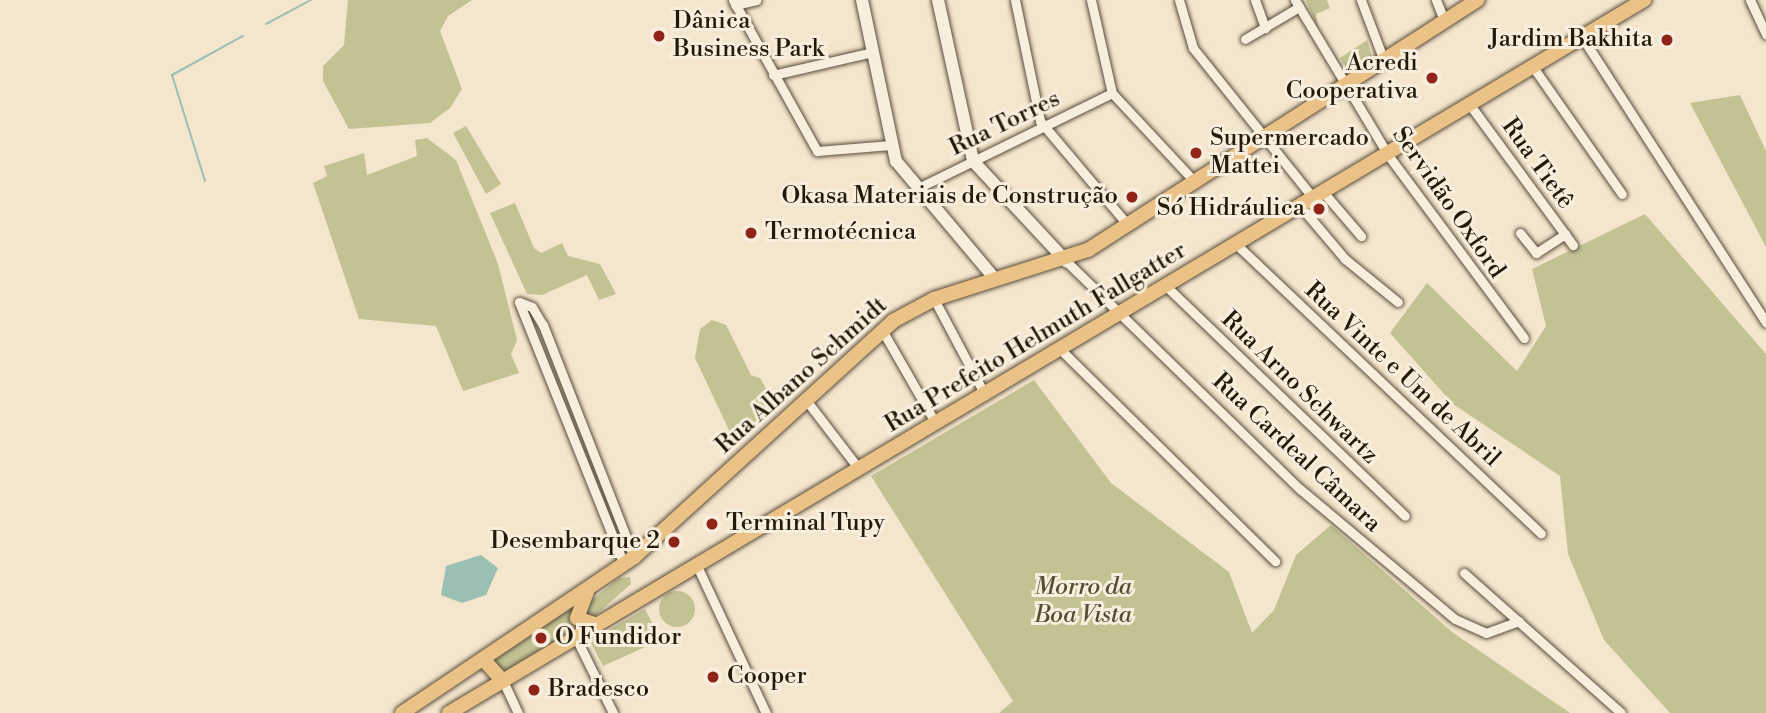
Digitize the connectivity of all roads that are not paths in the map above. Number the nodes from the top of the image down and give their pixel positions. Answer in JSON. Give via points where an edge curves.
{"nodes":[{"id":1,"x":756,"y":0,"type":"edge"},
{"id":2,"x":862,"y":0,"type":"edge"},
{"id":3,"x":938,"y":0,"type":"edge"},
{"id":4,"x":1015,"y":0,"type":"edge"},
{"id":5,"x":1091,"y":0,"type":"edge"},
{"id":6,"x":1179,"y":0,"type":"edge"},
{"id":7,"x":1255,"y":0,"type":"edge"},
{"id":8,"x":1361,"y":0,"type":"edge"},
{"id":9,"x":1436,"y":0,"type":"edge"},
{"id":10,"x":1478,"y":0,"type":"edge"},
{"id":11,"x":1644,"y":0,"type":"edge"},
{"id":12,"x":1750,"y":0,"type":"edge"},
{"id":13,"x":734,"y":2,"type":"edge"},
{"id":14,"x":1297,"y":3,"type":"edge"},
{"id":15,"x":1444,"y":22,"type":"junction"},
{"id":16,"x":1265,"y":28,"type":"junction"},
{"id":17,"x":1766,"y":35,"type":"edge"},
{"id":18,"x":1582,"y":37,"type":"junction"},
{"id":19,"x":1245,"y":40,"type":"dead end"},
{"id":20,"x":873,"y":52,"type":"junction"},
{"id":21,"x":1384,"y":61,"type":"junction"},
{"id":22,"x":1534,"y":67,"type":"junction"},
{"id":23,"x":773,"y":75,"type":"junction"},
{"id":24,"x":1348,"y":85,"type":"junction"},
{"id":25,"x":1112,"y":93,"type":"junction"},
{"id":26,"x":1470,"y":105,"type":"junction"},
{"id":27,"x":1044,"y":127,"type":"junction"},
{"id":28,"x":1265,"y":137,"type":"junction"},
{"id":29,"x":891,"y":145,"type":"junction"},
{"id":30,"x":1388,"y":155,"type":"junction"},
{"id":31,"x":973,"y":161,"type":"junction"},
{"id":32,"x":1195,"y":182,"type":"junction"},
{"id":33,"x":915,"y":189,"type":"junction"},
{"id":34,"x":1622,"y":194,"type":"dead end"},
{"id":35,"x":1313,"y":200,"type":"junction"},
{"id":36,"x":1128,"y":225,"type":"junction"},
{"id":37,"x":1520,"y":233,"type":"dead end"},
{"id":38,"x":1565,"y":234,"type":"junction"},
{"id":39,"x":1361,"y":236,"type":"dead end"},
{"id":40,"x":1237,"y":245,"type":"junction"},
{"id":41,"x":1573,"y":245,"type":"dead end"},
{"id":42,"x":1066,"y":261,"type":"junction"},
{"id":43,"x":996,"y":280,"type":"junction"},
{"id":44,"x":1167,"y":287,"type":"junction"},
{"id":45,"x":934,"y":299,"type":"junction"},
{"id":46,"x":1398,"y":302,"type":"dead end"},
{"id":47,"x":1123,"y":313,"type":"junction"},
{"id":48,"x":1766,"y":323,"type":"edge"},
{"id":49,"x":882,"y":330,"type":"junction"},
{"id":50,"x":1524,"y":338,"type":"dead end"},
{"id":51,"x":1061,"y":350,"type":"junction"},
{"id":52,"x":565,"y":382,"type":"junction"},
{"id":53,"x":553,"y":387,"type":"junction"},
{"id":54,"x":985,"y":395,"type":"junction"},
{"id":55,"x":806,"y":400,"type":"junction"},
{"id":56,"x":936,"y":424,"type":"junction"},
{"id":57,"x":859,"y":470,"type":"junction"},
{"id":58,"x":1405,"y":516,"type":"dead end"},
{"id":59,"x":1541,"y":533,"type":"dead end"},
{"id":60,"x":629,"y":561,"type":"junction"},
{"id":61,"x":1275,"y":561,"type":"dead end"},
{"id":62,"x":697,"y":566,"type":"junction"},
{"id":63,"x":1464,"y":573,"type":"dead end"},
{"id":64,"x":596,"y":583,"type":"junction"},
{"id":65,"x":1519,"y":621,"type":"junction"},
{"id":66,"x":598,"y":625,"type":"junction"},
{"id":67,"x":576,"y":638,"type":"junction"},
{"id":68,"x":483,"y":659,"type":"junction"},
{"id":69,"x":503,"y":681,"type":"junction"},
{"id":70,"x":402,"y":713,"type":"edge"},
{"id":71,"x":449,"y":713,"type":"edge"},
{"id":72,"x":518,"y":713,"type":"edge"},
{"id":73,"x":613,"y":713,"type":"edge"},
{"id":74,"x":766,"y":713,"type":"edge"},
{"id":75,"x":1621,"y":713,"type":"edge"}],
"edges":[{"from":1,"to":13,"type":"street"},
{"from":2,"to":20,"type":"street"},
{"from":3,"to":31,"type":"street"},
{"from":4,"to":27,"type":"street"},
{"from":5,"to":25,"type":"street"},
{"from":6,"to":28,"type":"street","via":[[1189,42]]},
{"from":7,"to":16,"type":"street"},
{"from":8,"to":21,"type":"street"},
{"from":9,"to":15,"type":"street"},
{"from":10,"to":15,"type":"main road","name":"Rua Albano Schmidt"},
{"from":11,"to":18,"type":"main road","name":"Rua Prefeito Helmuth Fallgatter"},
{"from":12,"to":17,"type":"street"},
{"from":13,"to":23,"type":"street"},
{"from":14,"to":16,"type":"street"},
{"from":14,"to":24,"type":"street","name":"Servidão Oxford"},
{"from":15,"to":21,"type":"main road","name":"Rua Albano Schmidt"},
{"from":16,"to":19,"type":"street"},
{"from":18,"to":22,"type":"main road","name":"Rua Prefeito Helmuth Fallgatter"},
{"from":18,"to":48,"type":"street"},
{"from":20,"to":23,"type":"street"},
{"from":20,"to":29,"type":"street"},
{"from":21,"to":24,"type":"main road","name":"Rua Albano Schmidt"},
{"from":22,"to":26,"type":"main road","name":"Rua Prefeito Helmuth Fallgatter"},
{"from":22,"to":34,"type":"street"},
{"from":23,"to":29,"type":"street","via":[[822,155]]},
{"from":24,"to":28,"type":"main road","name":"Rua Albano Schmidt"},
{"from":24,"to":30,"type":"street","name":"Servidão Oxford"},
{"from":25,"to":27,"type":"street","name":"Rua Torres"},
{"from":25,"to":32,"type":"street"},
{"from":26,"to":30,"type":"main road","name":"Rua Prefeito Helmuth Fallgatter"},
{"from":26,"to":38,"type":"street","name":"Rua Tietê"},
{"from":27,"to":31,"type":"street","name":"Rua Torres"},
{"from":27,"to":36,"type":"street"},
{"from":28,"to":32,"type":"main road","name":"Rua Albano Schmidt"},
{"from":28,"to":35,"type":"street"},
{"from":29,"to":33,"type":"street"},
{"from":30,"to":35,"type":"main road","name":"Rua Prefeito Helmuth Fallgatter"},
{"from":30,"to":50,"type":"street","name":"Servidão Oxford"},
{"from":31,"to":33,"type":"street","name":"Rua Torres"},
{"from":31,"to":42,"type":"street"},
{"from":32,"to":36,"type":"main road","name":"Rua Albano Schmidt"},
{"from":33,"to":43,"type":"street"},
{"from":35,"to":39,"type":"street"},
{"from":35,"to":40,"type":"main road","name":"Rua Prefeito Helmuth Fallgatter"},
{"from":35,"to":46,"type":"street","via":[[1345,259]]},
{"from":36,"to":42,"type":"main road","name":"Rua Albano Schmidt"},
{"from":37,"to":38,"type":"street","via":[[1536,253]]},
{"from":38,"to":41,"type":"street","name":"Rua Tietê"},
{"from":40,"to":44,"type":"main road","name":"Rua Prefeito Helmuth Fallgatter"},
{"from":40,"to":59,"type":"street","name":"Rua Vinte e Um de Abril"},
{"from":42,"to":43,"type":"main road","name":"Rua Albano Schmidt"},
{"from":42,"to":47,"type":"street","name":"Rua Cardeal Câmara"},
{"from":43,"to":45,"type":"main road","name":"Rua Albano Schmidt"},
{"from":44,"to":47,"type":"main road","name":"Rua Prefeito Helmuth Fallgatter"},
{"from":44,"to":58,"type":"street","name":"Rua Arno Schwartz"},
{"from":45,"to":49,"type":"main road","name":"Rua Albano Schmidt"},
{"from":45,"to":54,"type":"street"},
{"from":47,"to":51,"type":"main road","name":"Rua Prefeito Helmuth Fallgatter"},
{"from":47,"to":65,"type":"street","name":"Rua Cardeal Câmara","via":[[1307,496],[1455,619],[1486,633]]},
{"from":49,"to":55,"type":"main road","name":"Rua Albano Schmidt"},
{"from":49,"to":56,"type":"street"},
{"from":51,"to":54,"type":"main road","name":"Rua Prefeito Helmuth Fallgatter"},
{"from":51,"to":61,"type":"street"},
{"from":52,"to":53,"type":"street"},
{"from":52,"to":53,"type":"street","via":[[537,313],[519,302]]},
{"from":52,"to":60,"type":"street"},
{"from":53,"to":60,"type":"street"},
{"from":54,"to":56,"type":"main road","name":"Rua Prefeito Helmuth Fallgatter"},
{"from":55,"to":57,"type":"street"},
{"from":55,"to":60,"type":"main road","name":"Rua Albano Schmidt"},
{"from":56,"to":57,"type":"main road","name":"Rua Prefeito Helmuth Fallgatter"},
{"from":57,"to":62,"type":"main road","name":"Rua Prefeito Helmuth Fallgatter"},
{"from":60,"to":64,"type":"main road","name":"Rua Albano Schmidt"},
{"from":62,"to":66,"type":"main road","name":"Rua Prefeito Helmuth Fallgatter"},
{"from":62,"to":74,"type":"street"},
{"from":63,"to":65,"type":"street"},
{"from":64,"to":66,"type":"main road","via":[[576,615],[584,625]]},
{"from":64,"to":68,"type":"main road","name":"Rua Albano Schmidt"},
{"from":65,"to":75,"type":"street"},
{"from":66,"to":67,"type":"main road","name":"Rua Prefeito Helmuth Fallgatter"},
{"from":67,"to":69,"type":"main road","name":"Rua Prefeito Helmuth Fallgatter"},
{"from":67,"to":73,"type":"street"},
{"from":68,"to":69,"type":"main road"},
{"from":68,"to":70,"type":"main road","name":"Rua Albano Schmidt"},
{"from":69,"to":71,"type":"main road","name":"Rua Prefeito Helmuth Fallgatter"},
{"from":69,"to":72,"type":"street"}]}
